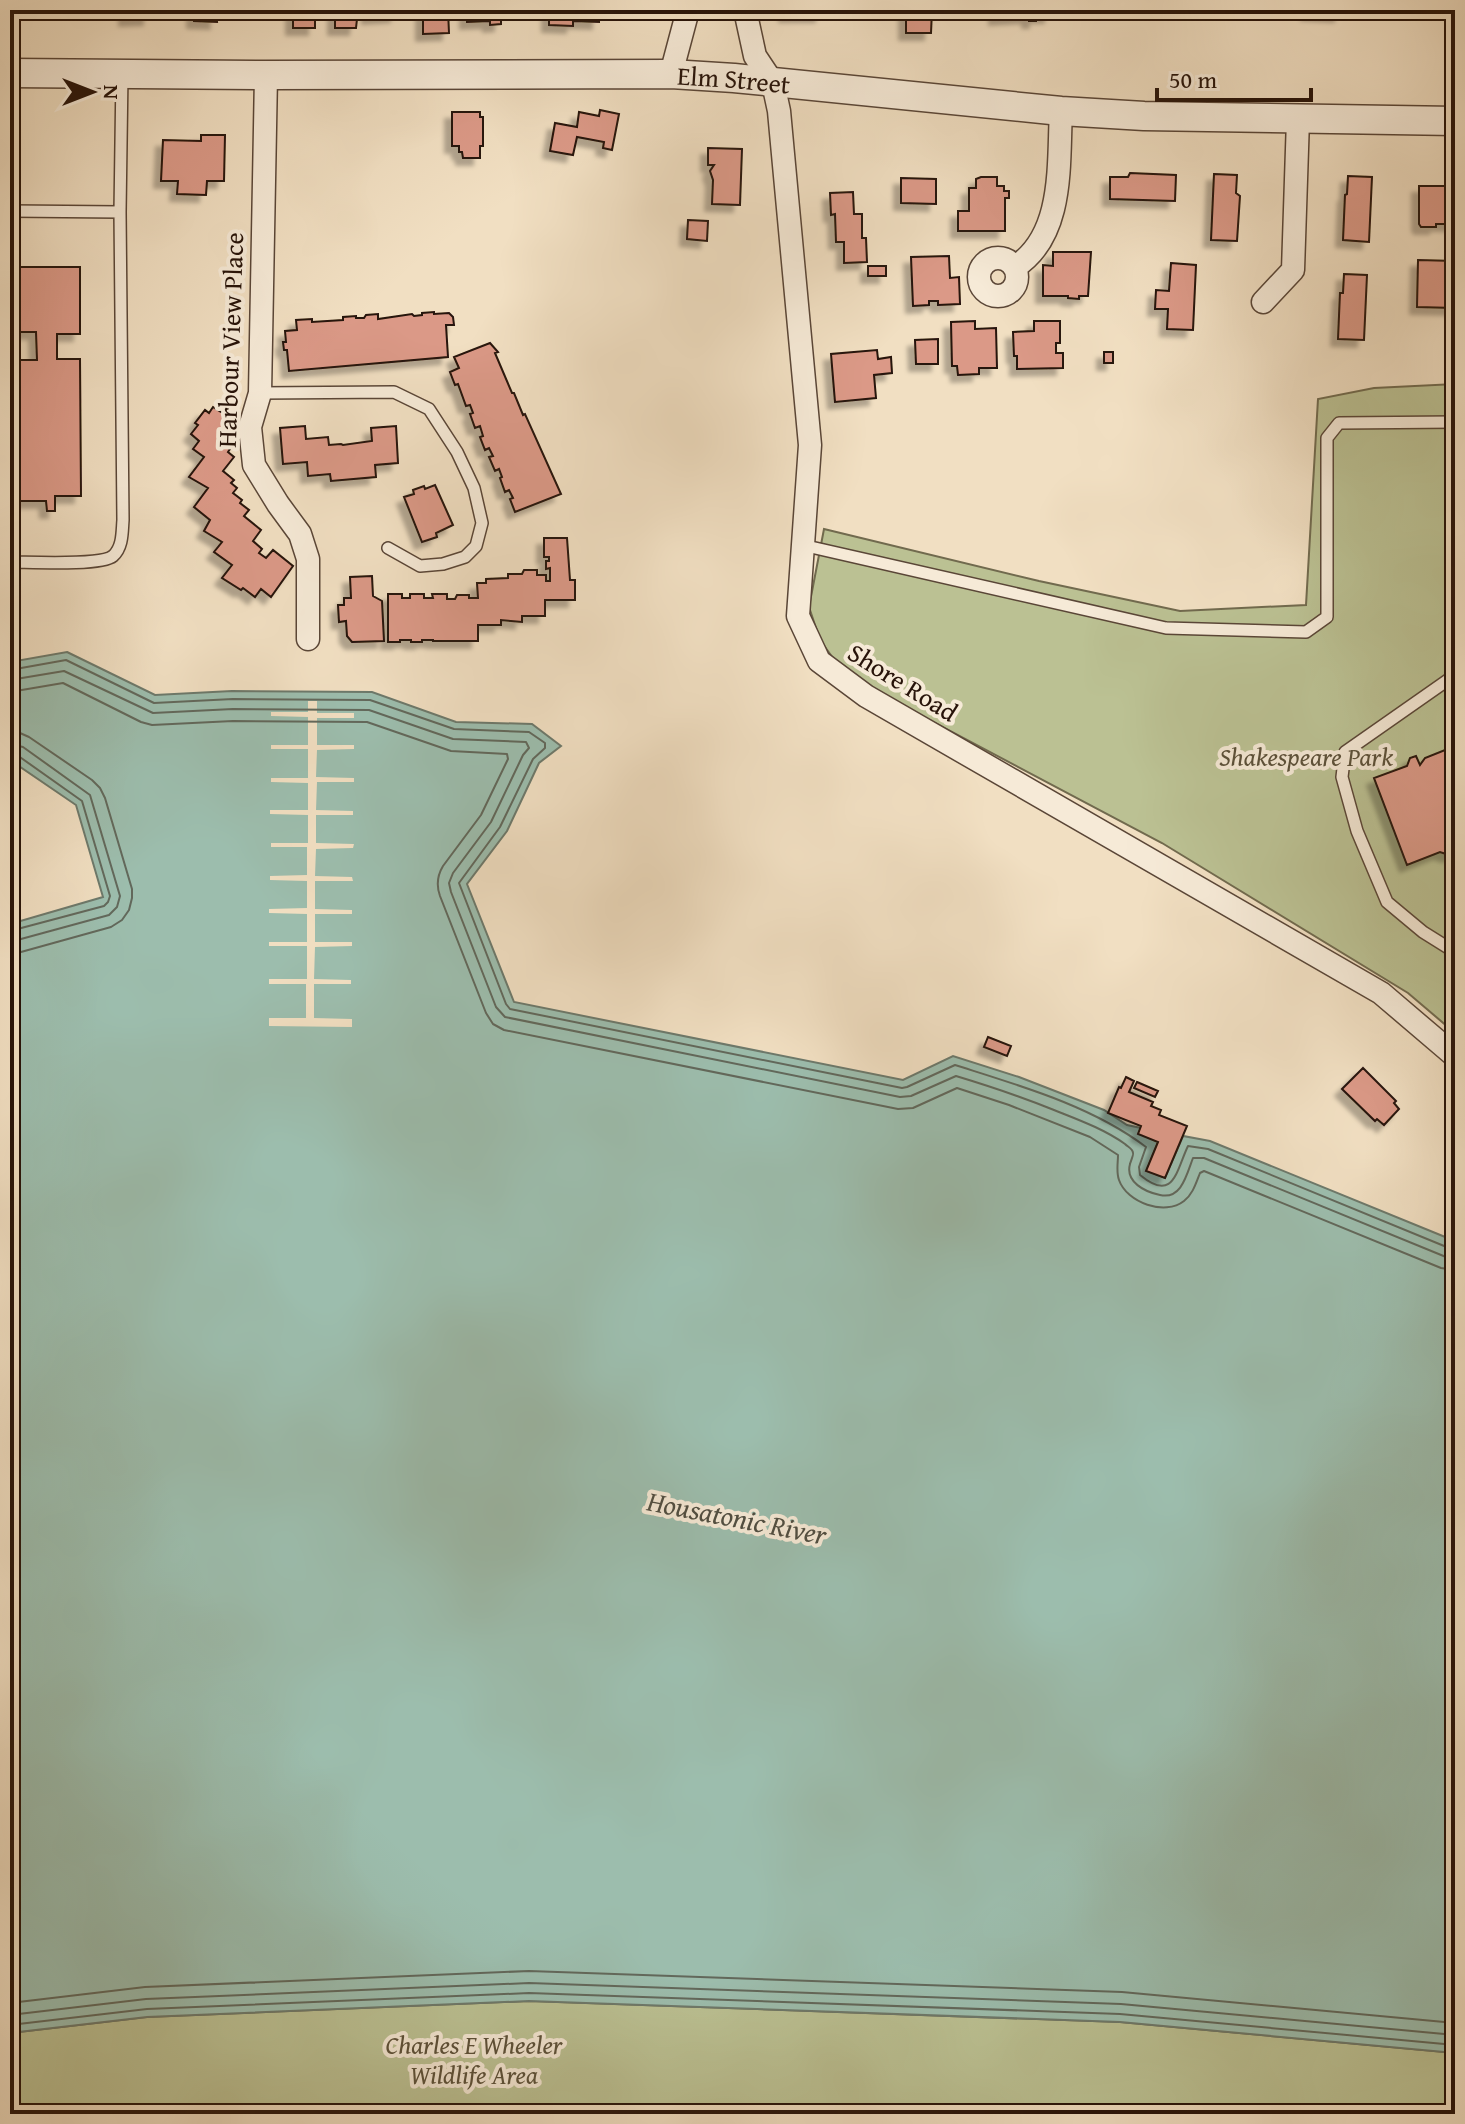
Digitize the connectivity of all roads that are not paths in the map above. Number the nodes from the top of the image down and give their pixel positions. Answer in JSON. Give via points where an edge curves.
{"nodes":[{"id":1,"x":688,"y":10,"type":"edge"},
{"id":2,"x":745,"y":10,"type":"edge"},
{"id":3,"x":10,"y":73,"type":"edge"},
{"id":4,"x":122,"y":73,"type":"junction"},
{"id":5,"x":671,"y":74,"type":"junction"},
{"id":6,"x":266,"y":75,"type":"junction"},
{"id":7,"x":773,"y":83,"type":"junction"},
{"id":8,"x":1061,"y":111,"type":"junction"},
{"id":9,"x":1298,"y":119,"type":"junction"},
{"id":10,"x":1455,"y":121,"type":"edge"},
{"id":11,"x":10,"y":211,"type":"edge"},
{"id":12,"x":120,"y":212,"type":"junction"},
{"id":13,"x":1015,"y":267,"type":"dead end"},
{"id":14,"x":1263,"y":302,"type":"dead end"},
{"id":15,"x":260,"y":393,"type":"junction"},
{"id":16,"x":1455,"y":422,"type":"edge"},
{"id":17,"x":802,"y":545,"type":"junction"},
{"id":18,"x":388,"y":548,"type":"dead end"},
{"id":19,"x":10,"y":562,"type":"edge"},
{"id":20,"x":308,"y":639,"type":"dead end"},
{"id":21,"x":1455,"y":675,"type":"edge"},
{"id":22,"x":1455,"y":952,"type":"edge"},
{"id":23,"x":1455,"y":1056,"type":"edge"}],
"edges":[{"from":1,"to":5,"type":"street"},
{"from":2,"to":7,"type":"street","name":"Shore Road","via":[[755,56]]},
{"from":3,"to":4,"type":"street","name":"Elm Street"},
{"from":4,"to":6,"type":"street","name":"Elm Street"},
{"from":4,"to":12,"type":"lane"},
{"from":5,"to":6,"type":"street","name":"Elm Street"},
{"from":5,"to":7,"type":"street","name":"Elm Street"},
{"from":6,"to":15,"type":"street","name":"Harbour View Place"},
{"from":7,"to":8,"type":"street","name":"Elm Street"},
{"from":7,"to":17,"type":"street","name":"Shore Road","via":[[810,445]]},
{"from":8,"to":9,"type":"street","name":"Elm Street"},
{"from":8,"to":13,"type":"street","via":[[1057,179],[1046,233]]},
{"from":9,"to":10,"type":"street","name":"Elm Street"},
{"from":9,"to":14,"type":"street","via":[[1293,270]]},
{"from":11,"to":12,"type":"lane"},
{"from":12,"to":19,"type":"lane","via":[[120,547],[111,558],[93,562]]},
{"from":15,"to":18,"type":"lane","via":[[394,392],[429,409],[474,488],[482,523],[476,546],[465,557],[420,566]]},
{"from":15,"to":20,"type":"street","name":"Harbour View Place","via":[[250,427],[254,465],[300,534],[308,559]]},
{"from":16,"to":17,"type":"lane","via":[[1339,423],[1327,438],[1327,617],[1306,632],[1166,628]]},
{"from":17,"to":23,"type":"street","name":"Shore Road","via":[[798,616],[819,661],[866,696],[1381,993]]},
{"from":21,"to":22,"type":"lane","via":[[1345,752],[1342,777],[1357,831],[1387,902]]}]}
